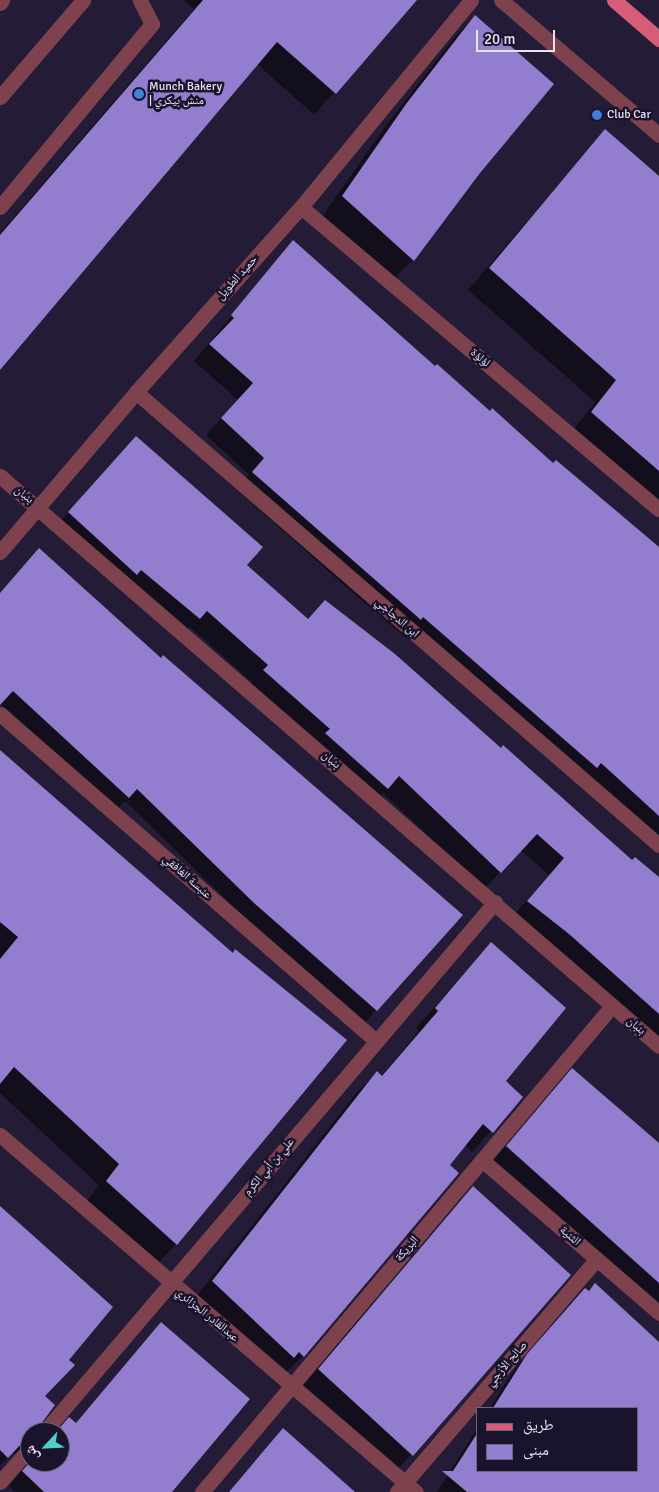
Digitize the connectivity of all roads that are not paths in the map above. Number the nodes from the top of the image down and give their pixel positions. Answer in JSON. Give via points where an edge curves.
{"nodes":[{"id":1,"x":83,"y":0,"type":"edge"},
{"id":2,"x":140,"y":0,"type":"edge"},
{"id":3,"x":470,"y":0,"type":"edge"},
{"id":4,"x":501,"y":0,"type":"edge"},
{"id":5,"x":614,"y":0,"type":"edge"},
{"id":6,"x":659,"y":39,"type":"edge"},
{"id":7,"x":0,"y":97,"type":"edge"},
{"id":8,"x":659,"y":135,"type":"edge"},
{"id":9,"x":0,"y":207,"type":"edge"},
{"id":10,"x":301,"y":207,"type":"junction"},
{"id":11,"x":136,"y":392,"type":"junction"},
{"id":12,"x":0,"y":476,"type":"edge"},
{"id":13,"x":38,"y":506,"type":"junction"},
{"id":14,"x":659,"y":509,"type":"edge"},
{"id":15,"x":0,"y":552,"type":"edge"},
{"id":16,"x":0,"y":714,"type":"edge"},
{"id":17,"x":659,"y":845,"type":"edge"},
{"id":18,"x":495,"y":902,"type":"junction"},
{"id":19,"x":612,"y":1006,"type":"junction"},
{"id":20,"x":375,"y":1040,"type":"junction"},
{"id":21,"x":659,"y":1046,"type":"edge"},
{"id":22,"x":0,"y":1135,"type":"edge"},
{"id":23,"x":482,"y":1160,"type":"junction"},
{"id":24,"x":597,"y":1259,"type":"junction"},
{"id":25,"x":171,"y":1285,"type":"junction"},
{"id":26,"x":659,"y":1313,"type":"edge"},
{"id":27,"x":293,"y":1385,"type":"junction"},
{"id":28,"x":53,"y":1422,"type":"edge"},
{"id":29,"x":20,"y":1459,"type":"edge"},
{"id":30,"x":0,"y":1482,"type":"edge"},
{"id":31,"x":0,"y":1486,"type":"edge"},
{"id":32,"x":406,"y":1489,"type":"edge"},
{"id":33,"x":6,"y":1492,"type":"edge"},
{"id":34,"x":202,"y":1492,"type":"edge"}],
"edges":[{"from":1,"to":7,"type":"street"},
{"from":2,"to":9,"type":"street","via":[[152,24]]},
{"from":3,"to":10,"type":"street","name":"حميد الطويل"},
{"from":4,"to":8,"type":"street"},
{"from":5,"to":6,"type":"main road"},
{"from":10,"to":11,"type":"street","name":"حميد الطويل"},
{"from":10,"to":14,"type":"street","name":"لؤلؤة"},
{"from":11,"to":13,"type":"street","name":"حميد الطويل"},
{"from":11,"to":17,"type":"street","name":"ابن الدجاجي"},
{"from":12,"to":13,"type":"street","name":"بنبان"},
{"from":13,"to":15,"type":"street","name":"حميد الطويل"},
{"from":13,"to":18,"type":"street","name":"بنبان"},
{"from":16,"to":20,"type":"street","name":"عنبسة الغافقي"},
{"from":18,"to":19,"type":"street","name":"بنبان"},
{"from":18,"to":20,"type":"street","name":"علي بن أبي الكرم"},
{"from":19,"to":21,"type":"street","name":"بنبان"},
{"from":19,"to":23,"type":"street","name":"البريكة"},
{"from":20,"to":25,"type":"street","name":"علي بن أبي الكرم"},
{"from":22,"to":25,"type":"street","name":"عبدالقادر الجزائري"},
{"from":23,"to":24,"type":"street","name":"الثنية"},
{"from":23,"to":27,"type":"street","name":"البريكة"},
{"from":24,"to":26,"type":"street","name":"الثنية"},
{"from":24,"to":32,"type":"street","name":"صالح الأزجي"},
{"from":25,"to":27,"type":"street","name":"عبدالقادر الجزائري"},
{"from":25,"to":28,"type":"street","name":"علي بن أبي الكرم"},
{"from":27,"to":32,"type":"street","name":"عبدالقادر الجزائري"},
{"from":27,"to":34,"type":"street","name":"البريكة"},
{"from":29,"to":30,"type":"street"},
{"from":31,"to":33,"type":"street"}]}
